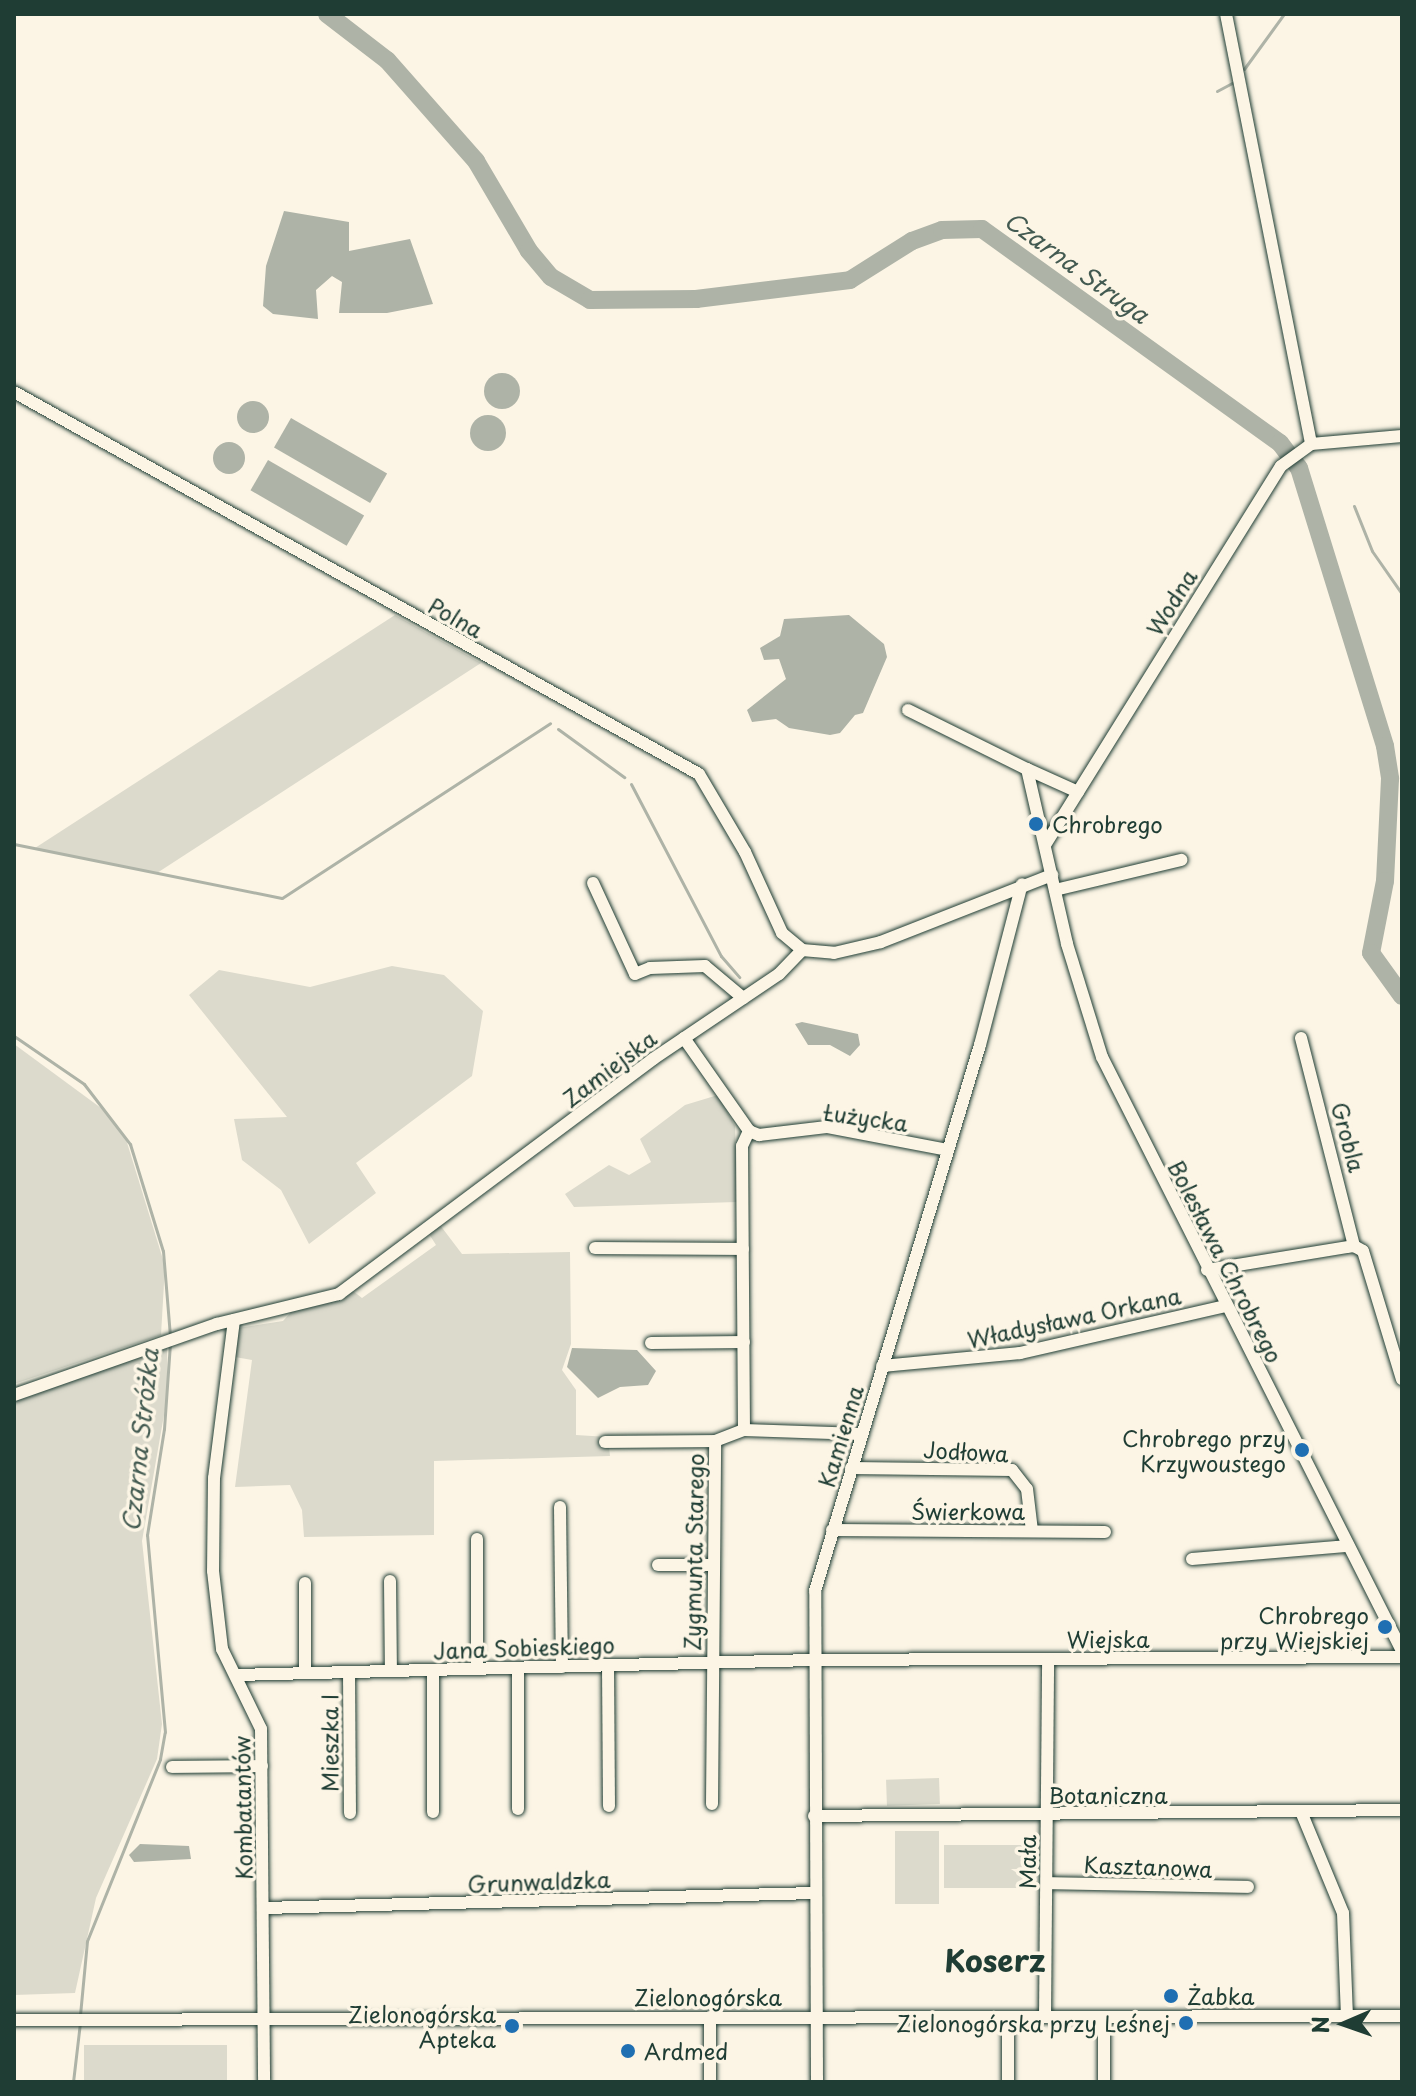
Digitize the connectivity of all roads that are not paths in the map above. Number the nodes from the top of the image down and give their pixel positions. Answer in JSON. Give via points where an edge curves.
{"nodes":[{"id":1,"x":1226,"y":14,"type":"edge"},
{"id":2,"x":14,"y":392,"type":"edge"},
{"id":3,"x":1402,"y":436,"type":"edge"},
{"id":4,"x":1311,"y":444,"type":"junction"},
{"id":5,"x":908,"y":710,"type":"dead end"},
{"id":6,"x":1027,"y":769,"type":"junction"},
{"id":7,"x":1078,"y":792,"type":"junction"},
{"id":8,"x":1045,"y":845,"type":"junction"},
{"id":9,"x":1181,"y":860,"type":"dead end"},
{"id":10,"x":1052,"y":875,"type":"junction"},
{"id":11,"x":593,"y":883,"type":"dead end"},
{"id":12,"x":1022,"y":884,"type":"junction"},
{"id":13,"x":1055,"y":890,"type":"junction"},
{"id":14,"x":802,"y":950,"type":"junction"},
{"id":15,"x":743,"y":998,"type":"junction"},
{"id":16,"x":684,"y":1038,"type":"junction"},
{"id":17,"x":1301,"y":1038,"type":"dead end"},
{"id":18,"x":749,"y":1131,"type":"junction"},
{"id":19,"x":948,"y":1150,"type":"junction"},
{"id":20,"x":1354,"y":1246,"type":"junction"},
{"id":21,"x":595,"y":1248,"type":"dead end"},
{"id":22,"x":743,"y":1249,"type":"junction"},
{"id":23,"x":1207,"y":1270,"type":"junction"},
{"id":24,"x":1226,"y":1306,"type":"junction"},
{"id":25,"x":234,"y":1320,"type":"junction"},
{"id":26,"x":744,"y":1342,"type":"junction"},
{"id":27,"x":651,"y":1343,"type":"dead end"},
{"id":28,"x":882,"y":1366,"type":"junction"},
{"id":29,"x":1402,"y":1379,"type":"edge"},
{"id":30,"x":14,"y":1395,"type":"edge"},
{"id":31,"x":744,"y":1430,"type":"junction"},
{"id":32,"x":861,"y":1434,"type":"junction"},
{"id":33,"x":715,"y":1441,"type":"junction"},
{"id":34,"x":605,"y":1442,"type":"dead end"},
{"id":35,"x":851,"y":1468,"type":"junction"},
{"id":36,"x":560,"y":1507,"type":"dead end"},
{"id":37,"x":832,"y":1530,"type":"junction"},
{"id":38,"x":1032,"y":1531,"type":"junction"},
{"id":39,"x":1105,"y":1532,"type":"dead end"},
{"id":40,"x":477,"y":1539,"type":"dead end"},
{"id":41,"x":1348,"y":1546,"type":"junction"},
{"id":42,"x":1192,"y":1559,"type":"dead end"},
{"id":43,"x":658,"y":1565,"type":"dead end"},
{"id":44,"x":713,"y":1565,"type":"junction"},
{"id":45,"x":390,"y":1581,"type":"dead end"},
{"id":46,"x":305,"y":1583,"type":"dead end"},
{"id":47,"x":1402,"y":1654,"type":"edge"},
{"id":48,"x":1048,"y":1659,"type":"junction"},
{"id":49,"x":813,"y":1660,"type":"junction"},
{"id":50,"x":711,"y":1662,"type":"junction"},
{"id":51,"x":608,"y":1665,"type":"junction"},
{"id":52,"x":562,"y":1667,"type":"junction"},
{"id":53,"x":518,"y":1668,"type":"junction"},
{"id":54,"x":477,"y":1669,"type":"junction"},
{"id":55,"x":433,"y":1670,"type":"junction"},
{"id":56,"x":391,"y":1671,"type":"junction"},
{"id":57,"x":349,"y":1672,"type":"junction"},
{"id":58,"x":305,"y":1673,"type":"junction"},
{"id":59,"x":236,"y":1675,"type":"junction"},
{"id":60,"x":262,"y":1766,"type":"junction"},
{"id":61,"x":172,"y":1767,"type":"dead end"},
{"id":62,"x":712,"y":1804,"type":"dead end"},
{"id":63,"x":609,"y":1806,"type":"dead end"},
{"id":64,"x":518,"y":1809,"type":"dead end"},
{"id":65,"x":1402,"y":1810,"type":"edge"},
{"id":66,"x":433,"y":1812,"type":"dead end"},
{"id":67,"x":350,"y":1813,"type":"dead end"},
{"id":68,"x":1302,"y":1814,"type":"junction"},
{"id":69,"x":1047,"y":1815,"type":"junction"},
{"id":70,"x":814,"y":1816,"type":"junction"},
{"id":71,"x":1047,"y":1883,"type":"junction"},
{"id":72,"x":1248,"y":1887,"type":"dead end"},
{"id":73,"x":815,"y":1893,"type":"junction"},
{"id":74,"x":264,"y":1908,"type":"junction"},
{"id":75,"x":1347,"y":2016,"type":"junction"},
{"id":76,"x":1402,"y":2016,"type":"edge"},
{"id":77,"x":710,"y":2017,"type":"junction"},
{"id":78,"x":817,"y":2017,"type":"junction"},
{"id":79,"x":1008,"y":2017,"type":"junction"},
{"id":80,"x":1045,"y":2017,"type":"junction"},
{"id":81,"x":1104,"y":2017,"type":"junction"},
{"id":82,"x":264,"y":2019,"type":"junction"},
{"id":83,"x":14,"y":2020,"type":"edge"},
{"id":84,"x":264,"y":2082,"type":"edge"},
{"id":85,"x":710,"y":2082,"type":"edge"},
{"id":86,"x":817,"y":2082,"type":"edge"},
{"id":87,"x":1008,"y":2082,"type":"edge"},
{"id":88,"x":1104,"y":2082,"type":"edge"}],
"edges":[{"from":1,"to":4,"type":"street"},
{"from":2,"to":14,"type":"street","name":"Polna","via":[[699,774],[745,852],[782,933]]},
{"from":3,"to":4,"type":"street","name":"Wodna"},
{"from":4,"to":7,"type":"street","name":"Wodna","via":[[1281,466]]},
{"from":5,"to":6,"type":"street"},
{"from":6,"to":7,"type":"street"},
{"from":6,"to":8,"type":"street"},
{"from":7,"to":8,"type":"street","name":"Wodna"},
{"from":8,"to":10,"type":"street"},
{"from":9,"to":13,"type":"street"},
{"from":10,"to":12,"type":"street"},
{"from":10,"to":13,"type":"street","name":"Bolesława Chrobrego"},
{"from":11,"to":15,"type":"street","via":[[635,974],[650,968],[705,966]]},
{"from":12,"to":14,"type":"street","via":[[881,942],[825,954]]},
{"from":12,"to":19,"type":"street","name":"Kamienna"},
{"from":13,"to":23,"type":"street","name":"Bolesława Chrobrego","via":[[1102,1057]]},
{"from":14,"to":15,"type":"street","name":"Zamiejska","via":[[779,974]]},
{"from":15,"to":16,"type":"street","name":"Zamiejska"},
{"from":16,"to":18,"type":"street"},
{"from":16,"to":25,"type":"street","name":"Zamiejska","via":[[339,1294]]},
{"from":17,"to":20,"type":"street","name":"Grobla"},
{"from":18,"to":19,"type":"street","name":"Łużycka","via":[[759,1135],[827,1127]]},
{"from":18,"to":22,"type":"street","via":[[742,1146]]},
{"from":19,"to":28,"type":"street","name":"Kamienna"},
{"from":20,"to":23,"type":"street"},
{"from":20,"to":29,"type":"street","name":"Grobla","via":[[1363,1251]]},
{"from":21,"to":22,"type":"street"},
{"from":22,"to":26,"type":"street"},
{"from":23,"to":24,"type":"street","name":"Bolesława Chrobrego"},
{"from":24,"to":28,"type":"street","name":"Władysława Orkana","via":[[1020,1353]]},
{"from":24,"to":41,"type":"street","name":"Bolesława Chrobrego"},
{"from":25,"to":30,"type":"street","name":"Zamiejska"},
{"from":25,"to":59,"type":"street","name":"Kombatantów","via":[[212,1533],[218,1634]]},
{"from":26,"to":27,"type":"street"},
{"from":26,"to":31,"type":"street"},
{"from":28,"to":32,"type":"street","name":"Kamienna"},
{"from":31,"to":32,"type":"street","name":"Zygmunta Starego"},
{"from":31,"to":33,"type":"street","name":"Zygmunta Starego"},
{"from":32,"to":35,"type":"street","name":"Kamienna"},
{"from":33,"to":34,"type":"street","name":"Zygmunta Starego"},
{"from":33,"to":44,"type":"street","name":"Zygmunta Starego"},
{"from":35,"to":37,"type":"street","name":"Kamienna"},
{"from":35,"to":38,"type":"street","name":"Jodłowa","via":[[1012,1470],[1027,1489]]},
{"from":36,"to":52,"type":"street"},
{"from":37,"to":38,"type":"street","name":"Świerkowa"},
{"from":37,"to":49,"type":"street","name":"Kamienna","via":[[815,1591]]},
{"from":38,"to":39,"type":"street","name":"Świerkowa"},
{"from":40,"to":54,"type":"street"},
{"from":41,"to":42,"type":"street"},
{"from":41,"to":47,"type":"street","name":"Bolesława Chrobrego"},
{"from":43,"to":44,"type":"street"},
{"from":44,"to":50,"type":"street","name":"Zygmunta Starego"},
{"from":45,"to":56,"type":"street"},
{"from":46,"to":58,"type":"street"},
{"from":47,"to":48,"type":"street","name":"Wiejska"},
{"from":48,"to":49,"type":"street","name":"Wiejska"},
{"from":48,"to":69,"type":"street","name":"Mała"},
{"from":49,"to":50,"type":"street","name":"Jana Sobieskiego"},
{"from":49,"to":70,"type":"street","name":"Kamienna"},
{"from":50,"to":51,"type":"street","name":"Jana Sobieskiego"},
{"from":50,"to":62,"type":"street","name":"Zygmunta Starego"},
{"from":51,"to":52,"type":"street","name":"Jana Sobieskiego"},
{"from":51,"to":63,"type":"street"},
{"from":52,"to":53,"type":"street","name":"Jana Sobieskiego"},
{"from":53,"to":54,"type":"street","name":"Jana Sobieskiego"},
{"from":53,"to":64,"type":"street"},
{"from":54,"to":55,"type":"street","name":"Jana Sobieskiego"},
{"from":55,"to":56,"type":"street","name":"Jana Sobieskiego"},
{"from":55,"to":66,"type":"street"},
{"from":56,"to":57,"type":"street","name":"Jana Sobieskiego"},
{"from":57,"to":58,"type":"street","name":"Jana Sobieskiego"},
{"from":57,"to":67,"type":"street","name":"Mieszka I"},
{"from":58,"to":59,"type":"street","name":"Jana Sobieskiego"},
{"from":59,"to":60,"type":"street","name":"Kombatantów","via":[[259,1718]]},
{"from":60,"to":61,"type":"street"},
{"from":60,"to":74,"type":"street","name":"Kombatantów"},
{"from":65,"to":68,"type":"street","name":"Botaniczna"},
{"from":68,"to":69,"type":"street","name":"Botaniczna"},
{"from":68,"to":75,"type":"street","via":[[1343,1913]]},
{"from":69,"to":70,"type":"street","name":"Botaniczna"},
{"from":69,"to":71,"type":"street","name":"Mała"},
{"from":70,"to":73,"type":"street","name":"Kamienna"},
{"from":71,"to":72,"type":"street","name":"Kasztanowa"},
{"from":71,"to":80,"type":"street","name":"Mała"},
{"from":73,"to":74,"type":"street","name":"Grunwaldzka"},
{"from":73,"to":78,"type":"street","name":"Kamienna"},
{"from":74,"to":82,"type":"street","name":"Kombatantów"},
{"from":75,"to":76,"type":"street","name":"Zielonogórska"},
{"from":75,"to":81,"type":"street","name":"Zielonogórska"},
{"from":77,"to":78,"type":"street","name":"Zielonogórska"},
{"from":77,"to":82,"type":"street","name":"Zielonogórska"},
{"from":77,"to":85,"type":"street"},
{"from":78,"to":79,"type":"street","name":"Zielonogórska"},
{"from":78,"to":86,"type":"street","name":"Kamienna"},
{"from":79,"to":80,"type":"street","name":"Zielonogórska"},
{"from":79,"to":87,"type":"street"},
{"from":80,"to":81,"type":"street","name":"Zielonogórska"},
{"from":81,"to":88,"type":"street"},
{"from":82,"to":83,"type":"street","name":"Zielonogórska"},
{"from":82,"to":84,"type":"street","name":"Kombatantów"}]}
